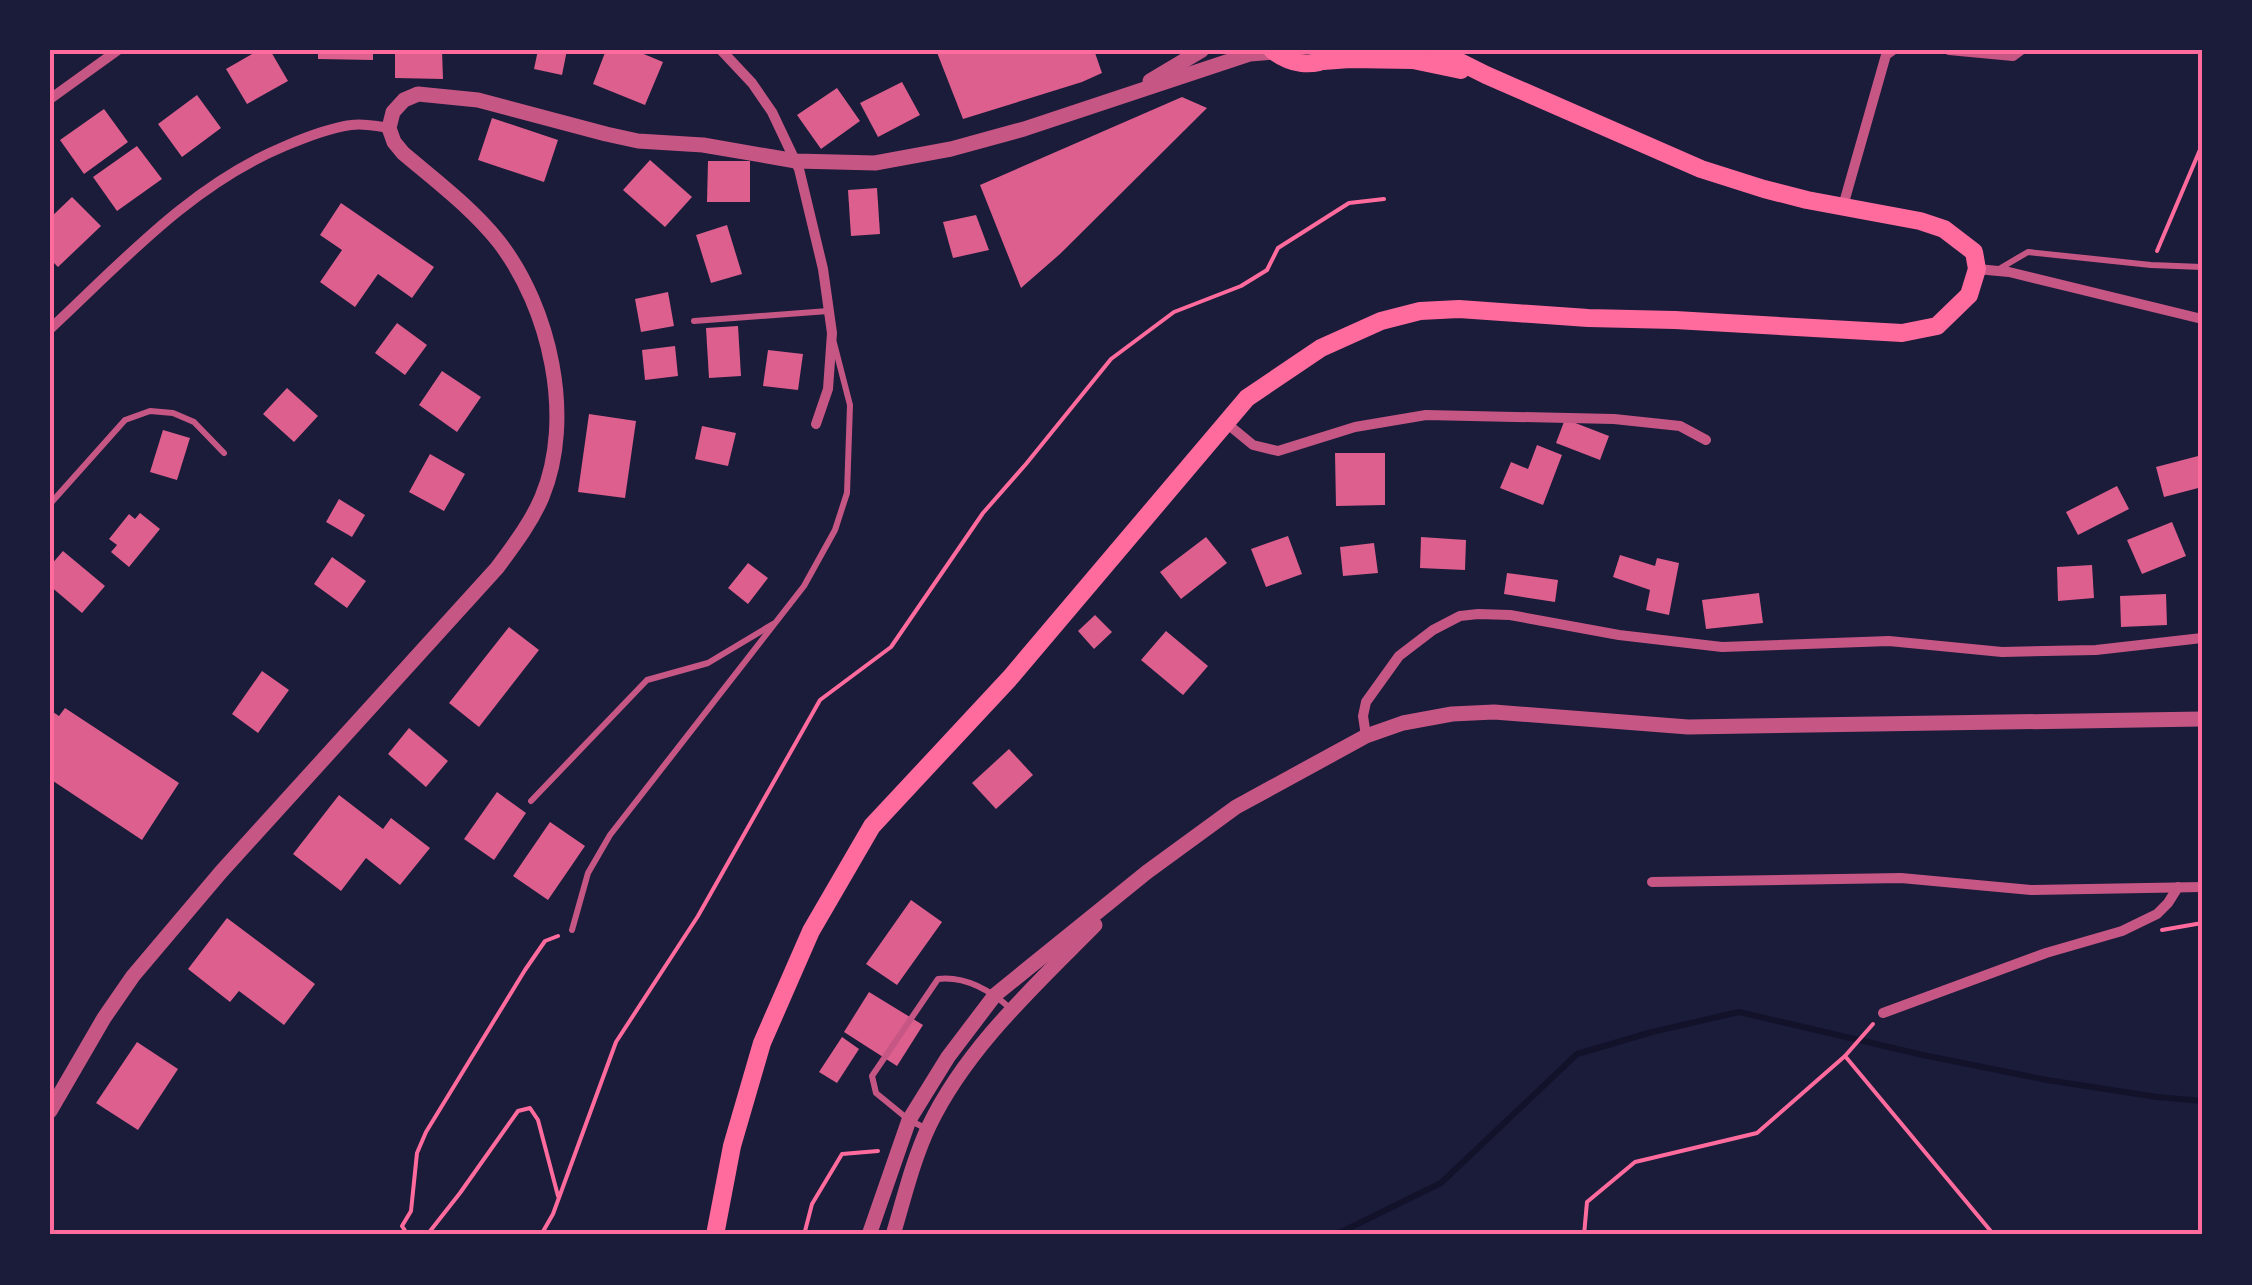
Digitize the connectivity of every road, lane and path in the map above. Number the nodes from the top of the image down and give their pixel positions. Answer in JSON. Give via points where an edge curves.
{"nodes":[{"id":1,"x":118,"y":50,"type":"edge"},
{"id":2,"x":721,"y":50,"type":"edge"},
{"id":3,"x":1202,"y":50,"type":"edge"},
{"id":4,"x":1340,"y":50,"type":"edge"},
{"id":5,"x":1436,"y":50,"type":"edge"},
{"id":6,"x":1893,"y":50,"type":"edge"},
{"id":7,"x":1949,"y":50,"type":"edge"},
{"id":8,"x":2021,"y":50,"type":"edge"},
{"id":9,"x":1273,"y":51,"type":"edge"},
{"id":10,"x":1324,"y":61,"type":"junction"},
{"id":11,"x":1486,"y":75,"type":"junction"},
{"id":12,"x":50,"y":99,"type":"edge"},
{"id":13,"x":1121,"y":99,"type":"junction"},
{"id":14,"x":389,"y":128,"type":"junction"},
{"id":15,"x":2202,"y":145,"type":"edge"},
{"id":16,"x":796,"y":161,"type":"junction"},
{"id":17,"x":1384,"y":199,"type":"dead end"},
{"id":18,"x":1842,"y":206,"type":"junction"},
{"id":19,"x":2151,"y":265,"type":"junction"},
{"id":20,"x":2202,"y":267,"type":"edge"},
{"id":21,"x":1976,"y":270,"type":"junction"},
{"id":22,"x":1997,"y":270,"type":"junction"},
{"id":23,"x":829,"y":310,"type":"junction"},
{"id":24,"x":2202,"y":318,"type":"edge"},
{"id":25,"x":694,"y":321,"type":"dead end"},
{"id":26,"x":50,"y":329,"type":"edge"},
{"id":27,"x":832,"y":334,"type":"junction"},
{"id":28,"x":1224,"y":422,"type":"junction"},
{"id":29,"x":816,"y":424,"type":"dead end"},
{"id":30,"x":1706,"y":440,"type":"dead end"},
{"id":31,"x":224,"y":453,"type":"dead end"},
{"id":32,"x":50,"y":504,"type":"edge"},
{"id":33,"x":778,"y":620,"type":"junction"},
{"id":34,"x":2202,"y":638,"type":"edge"},
{"id":35,"x":2202,"y":719,"type":"edge"},
{"id":36,"x":1366,"y":736,"type":"junction"},
{"id":37,"x":531,"y":800,"type":"dead end"},
{"id":38,"x":1147,"y":872,"type":"junction"},
{"id":39,"x":1652,"y":882,"type":"dead end"},
{"id":40,"x":2178,"y":887,"type":"junction"},
{"id":41,"x":2202,"y":887,"type":"edge"},
{"id":42,"x":572,"y":930,"type":"joint"},
{"id":43,"x":996,"y":996,"type":"junction"},
{"id":44,"x":1012,"y":1010,"type":"junction"},
{"id":45,"x":1883,"y":1013,"type":"joint"},
{"id":46,"x":1845,"y":1056,"type":"junction"},
{"id":47,"x":50,"y":1110,"type":"edge"},
{"id":48,"x":909,"y":1120,"type":"junction"},
{"id":49,"x":928,"y":1129,"type":"junction"},
{"id":50,"x":898,"y":1149,"type":"junction"},
{"id":51,"x":557,"y":1202,"type":"junction"},
{"id":52,"x":408,"y":1235,"type":"edge"},
{"id":53,"x":427,"y":1235,"type":"edge"},
{"id":54,"x":541,"y":1235,"type":"edge"},
{"id":55,"x":715,"y":1235,"type":"edge"},
{"id":56,"x":804,"y":1235,"type":"edge"},
{"id":57,"x":868,"y":1235,"type":"edge"},
{"id":58,"x":893,"y":1235,"type":"edge"},
{"id":59,"x":1584,"y":1235,"type":"edge"},
{"id":60,"x":1994,"y":1235,"type":"edge"}],
"edges":[{"from":1,"to":12,"type":"street"},
{"from":2,"to":16,"type":"street","via":[[772,112]]},
{"from":3,"to":13,"type":"street"},
{"from":4,"to":10,"type":"main road"},
{"from":5,"to":11,"type":"main road"},
{"from":6,"to":18,"type":"street","via":[[1886,55]]},
{"from":7,"to":8,"type":"street","via":[[2013,56]]},
{"from":9,"to":10,"type":"main road","via":[[1290,62]]},
{"from":9,"to":13,"type":"street"},
{"from":10,"to":11,"type":"main road","via":[[1414,60]]},
{"from":11,"to":18,"type":"main road","via":[[1700,169]]},
{"from":13,"to":16,"type":"street","via":[[952,150],[876,163]]},
{"from":14,"to":16,"type":"street","via":[[404,100],[444,95],[638,140]]},
{"from":14,"to":26,"type":"street","via":[[354,124],[242,166],[162,224]]},
{"from":14,"to":47,"type":"street","via":[[404,153],[476,216],[522,278],[557,389],[553,460],[543,494],[497,568],[133,976]]},
{"from":15,"to":19,"type":"path"},
{"from":16,"to":23,"type":"street"},
{"from":17,"to":51,"type":"path","via":[[1349,202],[1278,248],[1267,270],[1174,312],[1111,358],[982,513],[892,648],[820,700],[698,916],[616,1042]]},
{"from":18,"to":21,"type":"main road","via":[[1944,229],[1974,252]]},
{"from":19,"to":20,"type":"lane"},
{"from":19,"to":22,"type":"lane","via":[[2028,252]]},
{"from":21,"to":22,"type":"street"},
{"from":21,"to":28,"type":"main road","via":[[1969,296],[1936,326],[1902,333],[1420,311],[1321,348],[1247,398]]},
{"from":22,"to":24,"type":"street"},
{"from":23,"to":25,"type":"lane"},
{"from":23,"to":27,"type":"street"},
{"from":27,"to":29,"type":"street","via":[[828,389]]},
{"from":27,"to":33,"type":"lane","via":[[850,405],[847,493],[835,530]]},
{"from":28,"to":30,"type":"street","via":[[1253,445],[1278,451],[1355,427],[1426,415],[1614,419],[1680,426]]},
{"from":28,"to":55,"type":"main road","via":[[1009,679],[872,826],[811,931],[762,1043]]},
{"from":31,"to":32,"type":"lane","via":[[194,422],[150,411],[125,420]]},
{"from":33,"to":37,"type":"lane","via":[[708,663],[647,680]]},
{"from":33,"to":42,"type":"lane","via":[[610,835],[588,873]]},
{"from":34,"to":36,"type":"street","via":[[2021,652],[1889,642],[1722,647],[1510,615],[1460,616],[1399,656],[1366,702]]},
{"from":35,"to":36,"type":"street","via":[[1688,728],[1494,712],[1403,723]]},
{"from":36,"to":38,"type":"street","via":[[1236,807]]},
{"from":38,"to":43,"type":"street"},
{"from":38,"to":44,"type":"street"},
{"from":39,"to":40,"type":"street","via":[[1885,878],[2030,890]]},
{"from":40,"to":41,"type":"street"},
{"from":40,"to":45,"type":"street","via":[[2157,914],[2122,931]]},
{"from":42,"to":52,"type":"path","via":[[544,942],[426,1132],[402,1226]]},
{"from":43,"to":44,"type":"lane"},
{"from":43,"to":48,"type":"street"},
{"from":43,"to":48,"type":"lane","via":[[954,977],[938,979],[872,1076],[876,1093]]},
{"from":44,"to":49,"type":"street","via":[[952,1085]]},
{"from":45,"to":46,"type":"path"},
{"from":46,"to":59,"type":"path","via":[[1757,1134],[1635,1162],[1587,1202]]},
{"from":46,"to":60,"type":"path"},
{"from":48,"to":49,"type":"lane"},
{"from":48,"to":50,"type":"street"},
{"from":49,"to":58,"type":"street"},
{"from":50,"to":56,"type":"path","via":[[842,1154],[812,1204]]},
{"from":50,"to":57,"type":"street"},
{"from":51,"to":53,"type":"path","via":[[538,1120],[530,1108],[518,1111]]},
{"from":51,"to":54,"type":"path"}]}
